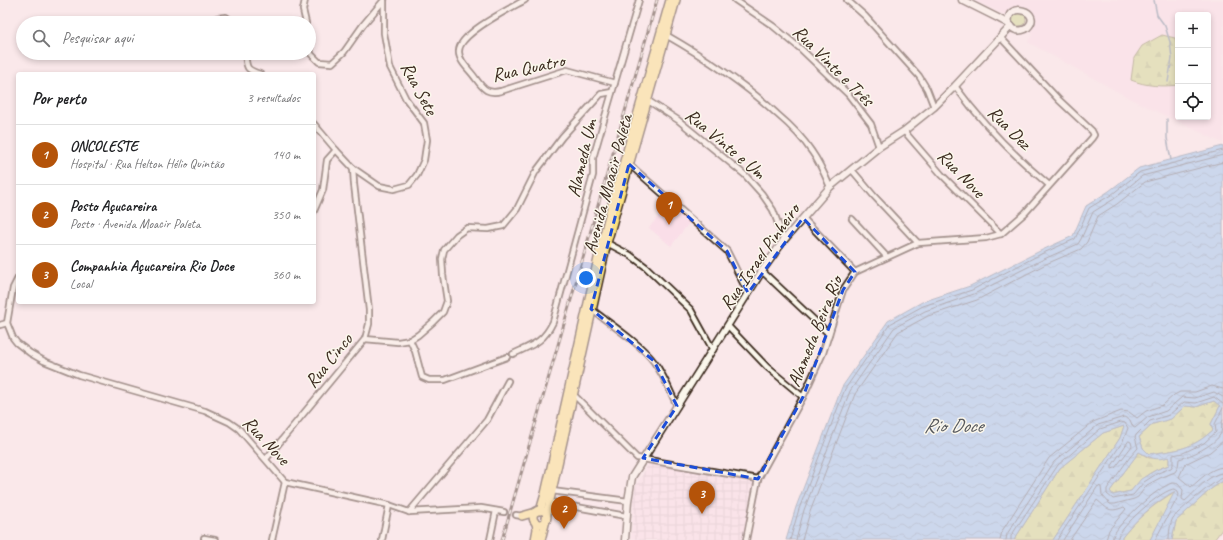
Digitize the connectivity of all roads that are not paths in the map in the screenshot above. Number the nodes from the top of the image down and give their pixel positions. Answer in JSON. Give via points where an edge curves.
{"nodes":[{"id":1,"x":305,"y":0,"type":"edge"},
{"id":2,"x":384,"y":0,"type":"edge"},
{"id":3,"x":525,"y":0,"type":"edge"},
{"id":4,"x":639,"y":0,"type":"edge"},
{"id":5,"x":670,"y":0,"type":"edge"},
{"id":6,"x":676,"y":0,"type":"edge"},
{"id":7,"x":735,"y":0,"type":"edge"},
{"id":8,"x":846,"y":0,"type":"edge"},
{"id":9,"x":962,"y":0,"type":"edge"},
{"id":10,"x":1010,"y":14,"type":"junction"},
{"id":11,"x":304,"y":16,"type":"edge"},
{"id":12,"x":1000,"y":20,"type":"junction"},
{"id":13,"x":1010,"y":25,"type":"junction"},
{"id":14,"x":666,"y":35,"type":"junction"},
{"id":15,"x":1001,"y":38,"type":"junction"},
{"id":16,"x":316,"y":59,"type":"edge"},
{"id":17,"x":246,"y":60,"type":"edge"},
{"id":18,"x":248,"y":72,"type":"edge"},
{"id":19,"x":615,"y":83,"type":"junction"},
{"id":20,"x":955,"y":86,"type":"junction"},
{"id":21,"x":612,"y":92,"type":"junction"},
{"id":22,"x":647,"y":100,"type":"junction"},
{"id":23,"x":934,"y":107,"type":"junction"},
{"id":24,"x":316,"y":126,"type":"edge"},
{"id":25,"x":904,"y":131,"type":"junction"},
{"id":26,"x":879,"y":148,"type":"junction"},
{"id":27,"x":336,"y":150,"type":"junction"},
{"id":28,"x":629,"y":164,"type":"junction"},
{"id":29,"x":353,"y":168,"type":"junction"},
{"id":30,"x":852,"y":170,"type":"junction"},
{"id":31,"x":1049,"y":185,"type":"junction"},
{"id":32,"x":830,"y":187,"type":"junction"},
{"id":33,"x":316,"y":206,"type":"edge"},
{"id":34,"x":803,"y":218,"type":"junction"},
{"id":35,"x":852,"y":219,"type":"dead end"},
{"id":36,"x":1002,"y":234,"type":"junction"},
{"id":37,"x":784,"y":240,"type":"junction"},
{"id":38,"x":918,"y":242,"type":"junction"},
{"id":39,"x":607,"y":243,"type":"junction"},
{"id":40,"x":887,"y":257,"type":"junction"},
{"id":41,"x":762,"y":271,"type":"junction"},
{"id":42,"x":855,"y":272,"type":"junction"},
{"id":43,"x":16,"y":282,"type":"edge"},
{"id":44,"x":16,"y":286,"type":"edge"},
{"id":45,"x":13,"y":288,"type":"junction"},
{"id":46,"x":748,"y":293,"type":"junction"},
{"id":47,"x":592,"y":310,"type":"junction"},
{"id":48,"x":7,"y":323,"type":"junction"},
{"id":49,"x":0,"y":325,"type":"edge"},
{"id":50,"x":728,"y":326,"type":"junction"},
{"id":51,"x":828,"y":334,"type":"junction"},
{"id":52,"x":365,"y":339,"type":"junction"},
{"id":53,"x":410,"y":340,"type":"junction"},
{"id":54,"x":713,"y":350,"type":"junction"},
{"id":55,"x":513,"y":354,"type":"dead end"},
{"id":56,"x":507,"y":357,"type":"dead end"},
{"id":57,"x":508,"y":381,"type":"dead end"},
{"id":58,"x":573,"y":394,"type":"junction"},
{"id":59,"x":803,"y":397,"type":"junction"},
{"id":60,"x":677,"y":406,"type":"junction"},
{"id":61,"x":643,"y":458,"type":"junction"},
{"id":62,"x":266,"y":459,"type":"junction"},
{"id":63,"x":758,"y":479,"type":"junction"},
{"id":64,"x":286,"y":482,"type":"junction"},
{"id":65,"x":552,"y":491,"type":"junction"},
{"id":66,"x":628,"y":501,"type":"junction"},
{"id":67,"x":549,"y":502,"type":"junction"},
{"id":68,"x":390,"y":505,"type":"junction"},
{"id":69,"x":496,"y":511,"type":"junction"},
{"id":70,"x":409,"y":512,"type":"junction"},
{"id":71,"x":504,"y":512,"type":"tunnel mouth"},
{"id":72,"x":538,"y":512,"type":"junction"},
{"id":73,"x":626,"y":516,"type":"junction"},
{"id":74,"x":546,"y":519,"type":"junction"},
{"id":75,"x":536,"y":523,"type":"junction"},
{"id":76,"x":205,"y":539,"type":"edge"},
{"id":77,"x":215,"y":540,"type":"edge"},
{"id":78,"x":272,"y":540,"type":"edge"},
{"id":79,"x":382,"y":540,"type":"edge"},
{"id":80,"x":490,"y":540,"type":"edge"},
{"id":81,"x":535,"y":540,"type":"edge"},
{"id":82,"x":541,"y":540,"type":"edge"},
{"id":83,"x":625,"y":540,"type":"edge"},
{"id":84,"x":746,"y":540,"type":"edge"}],
"edges":[{"from":1,"to":11,"type":"street"},
{"from":2,"to":16,"type":"street","via":[[344,52],[332,63],[319,62]]},
{"from":2,"to":29,"type":"street","name":"Rua Sete","via":[[384,33],[390,67],[406,99],[424,123],[427,140],[424,160],[409,185],[394,189],[379,186]]},
{"from":3,"to":19,"type":"street","name":"Rua Quatro","via":[[477,28],[460,46],[458,52],[462,62],[486,91],[501,91],[567,70]]},
{"from":4,"to":19,"type":"street","name":"Alameda Um"},
{"from":5,"to":72,"type":"main road","name":"Avenida Moacir Paleta","via":[[601,246],[545,494]]},
{"from":6,"to":14,"type":"main road","name":"Avenida Moacir Paleta"},
{"from":7,"to":26,"type":"street","name":"Rua Vinte e Três","via":[[773,26],[836,82],[862,110],[871,124]]},
{"from":8,"to":23,"type":"street","via":[[865,16],[914,70],[927,89]]},
{"from":9,"to":12,"type":"street"},
{"from":10,"to":12,"type":"street"},
{"from":10,"to":13,"type":"street"},
{"from":10,"to":13,"type":"street","via":[[1013,10],[1022,8],[1028,12],[1031,19],[1030,25],[1024,30],[1016,30]]},
{"from":12,"to":13,"type":"street"},
{"from":13,"to":15,"type":"street","name":"Rua Israel Pinheiro"},
{"from":14,"to":22,"type":"main road","name":"Avenida Moacir Paleta"},
{"from":14,"to":32,"type":"street","via":[[726,72],[762,100],[812,151]]},
{"from":15,"to":20,"type":"street","name":"Rua Israel Pinheiro"},
{"from":15,"to":31,"type":"street","name":"Alameda Beira Rio","via":[[1094,135]]},
{"from":17,"to":18,"type":"street"},
{"from":19,"to":21,"type":"street","name":"Alameda Um"},
{"from":20,"to":23,"type":"street","name":"Rua Israel Pinheiro"},
{"from":20,"to":31,"type":"street","name":"Rua Dez","via":[[993,133]]},
{"from":21,"to":53,"type":"street","via":[[601,94],[562,137],[536,171],[517,209],[503,226],[488,229],[467,228],[450,242],[444,250],[442,259],[447,301],[443,312]]},
{"from":21,"to":55,"type":"street","name":"Alameda Um","via":[[593,158],[593,175],[553,322],[542,339]]},
{"from":22,"to":28,"type":"main road","name":"Avenida Moacir Paleta"},
{"from":22,"to":37,"type":"street","name":"Rua Vinte e Um","via":[[678,120],[745,175],[773,210]]},
{"from":23,"to":25,"type":"street","name":"Rua Israel Pinheiro"},
{"from":24,"to":27,"type":"street","name":"Rua Sete"},
{"from":25,"to":26,"type":"street","name":"Rua Israel Pinheiro"},
{"from":25,"to":36,"type":"street","name":"Rua Nove","via":[[942,175]]},
{"from":26,"to":30,"type":"street","name":"Rua Israel Pinheiro"},
{"from":27,"to":29,"type":"street","name":"Rua Sete"},
{"from":27,"to":33,"type":"street","via":[[327,160],[323,190]]},
{"from":28,"to":39,"type":"main road","name":"Avenida Moacir Paleta"},
{"from":28,"to":46,"type":"street","via":[[727,251]]},
{"from":29,"to":52,"type":"street","name":"Rua Cinco","via":[[369,310]]},
{"from":30,"to":32,"type":"street","name":"Rua Israel Pinheiro"},
{"from":30,"to":38,"type":"street"},
{"from":31,"to":36,"type":"street","name":"Alameda Beira Rio"},
{"from":32,"to":34,"type":"street","name":"Rua Israel Pinheiro"},
{"from":34,"to":37,"type":"street","name":"Rua Israel Pinheiro"},
{"from":34,"to":42,"type":"street"},
{"from":35,"to":40,"type":"street"},
{"from":36,"to":38,"type":"street","name":"Alameda Beira Rio","via":[[986,238]]},
{"from":37,"to":41,"type":"street","name":"Rua Israel Pinheiro"},
{"from":38,"to":40,"type":"street","name":"Alameda Beira Rio"},
{"from":39,"to":47,"type":"main road","name":"Avenida Moacir Paleta"},
{"from":39,"to":54,"type":"street","via":[[646,267],[691,310]]},
{"from":40,"to":42,"type":"street","name":"Alameda Beira Rio"},
{"from":41,"to":46,"type":"street","name":"Rua Israel Pinheiro"},
{"from":41,"to":51,"type":"street"},
{"from":42,"to":51,"type":"street","name":"Alameda Beira Rio","via":[[843,290]]},
{"from":43,"to":45,"type":"street"},
{"from":44,"to":45,"type":"street"},
{"from":45,"to":48,"type":"street"},
{"from":46,"to":50,"type":"street","name":"Rua Israel Pinheiro"},
{"from":47,"to":58,"type":"main road","name":"Avenida Moacir Paleta"},
{"from":47,"to":60,"type":"street","via":[[654,361]]},
{"from":48,"to":49,"type":"street"},
{"from":48,"to":62,"type":"street","name":"Rua Nove","via":[[17,343],[44,361],[78,375],[205,411],[239,429]]},
{"from":50,"to":54,"type":"street","name":"Rua Israel Pinheiro"},
{"from":50,"to":59,"type":"street","via":[[767,367]]},
{"from":51,"to":59,"type":"street","name":"Alameda Beira Rio","via":[[823,353]]},
{"from":52,"to":53,"type":"street","via":[[398,342]]},
{"from":52,"to":62,"type":"street","name":"Rua Cinco"},
{"from":53,"to":56,"type":"street","via":[[422,377],[429,380],[446,380]]},
{"from":54,"to":60,"type":"street","name":"Rua Israel Pinheiro"},
{"from":57,"to":70,"type":"street","via":[[487,420]]},
{"from":58,"to":61,"type":"street","via":[[637,458]]},
{"from":58,"to":65,"type":"main road","name":"Avenida Moacir Paleta"},
{"from":59,"to":63,"type":"street","name":"Alameda Beira Rio"},
{"from":60,"to":61,"type":"street","name":"Rua Israel Pinheiro"},
{"from":61,"to":63,"type":"street"},
{"from":61,"to":66,"type":"street","name":"Rua Israel Pinheiro","via":[[632,477]]},
{"from":62,"to":64,"type":"street","name":"Rua Nove"},
{"from":63,"to":84,"type":"street","name":"Alameda Beira Rio"},
{"from":64,"to":68,"type":"street","name":"Rua Nove"},
{"from":64,"to":78,"type":"street"},
{"from":65,"to":66,"type":"street"},
{"from":65,"to":67,"type":"main road","name":"Avenida Moacir Paleta"},
{"from":66,"to":73,"type":"street","name":"Rua Israel Pinheiro"},
{"from":67,"to":73,"type":"street"},
{"from":67,"to":74,"type":"main road","name":"Avenida Moacir Paleta"},
{"from":68,"to":70,"type":"street","name":"Rua Nove"},
{"from":68,"to":79,"type":"street"},
{"from":69,"to":70,"type":"street","via":[[481,508]]},
{"from":69,"to":71,"type":"street"},
{"from":69,"to":80,"type":"street"},
{"from":72,"to":74,"type":"main road","via":[[545,514]]},
{"from":72,"to":75,"type":"main road","via":[[533,516]]},
{"from":72,"to":75,"type":"main road","via":[[519,515]]},
{"from":73,"to":83,"type":"street","name":"Rua Israel Pinheiro"},
{"from":74,"to":75,"type":"main road","via":[[543,523]]},
{"from":74,"to":82,"type":"main road","name":"Avenida Moacir Paleta"},
{"from":75,"to":81,"type":"main road"},
{"from":76,"to":77,"type":"street"}]}
